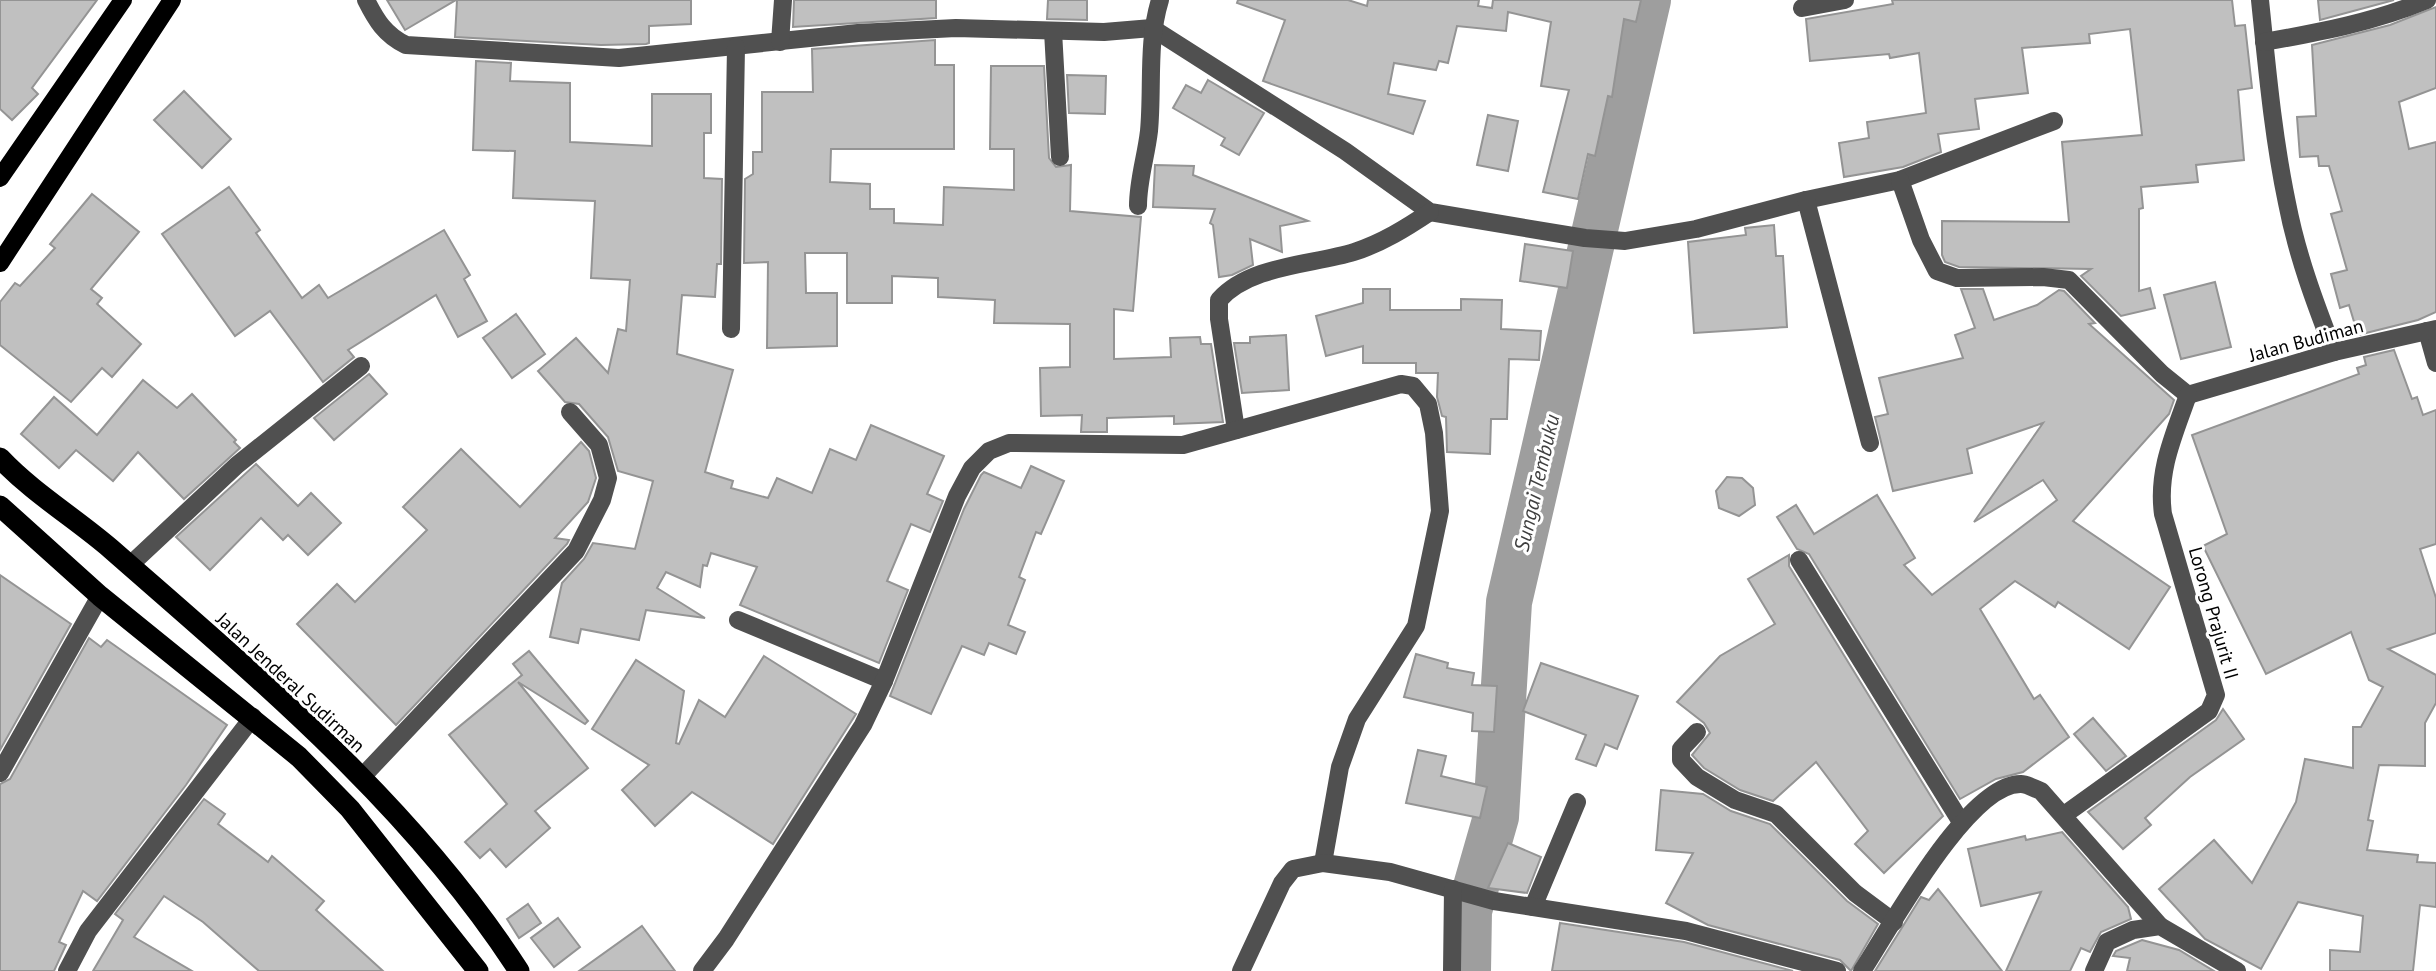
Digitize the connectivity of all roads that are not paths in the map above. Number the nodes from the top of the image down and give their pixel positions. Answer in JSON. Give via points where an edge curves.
{"nodes":[{"id":1,"x":123,"y":0,"type":"edge"},
{"id":2,"x":172,"y":0,"type":"edge"},
{"id":3,"x":366,"y":0,"type":"edge"},
{"id":4,"x":783,"y":0,"type":"edge"},
{"id":5,"x":1160,"y":0,"type":"edge"},
{"id":6,"x":1845,"y":0,"type":"edge"},
{"id":7,"x":2260,"y":0,"type":"edge"},
{"id":8,"x":2427,"y":0,"type":"edge"},
{"id":9,"x":1802,"y":8,"type":"dead end"},
{"id":10,"x":1152,"y":27,"type":"junction"},
{"id":11,"x":1053,"y":30,"type":"junction"},
{"id":12,"x":780,"y":42,"type":"junction"},
{"id":13,"x":2264,"y":42,"type":"junction"},
{"id":14,"x":736,"y":47,"type":"junction"},
{"id":15,"x":2054,"y":121,"type":"dead end"},
{"id":16,"x":1060,"y":157,"type":"dead end"},
{"id":17,"x":0,"y":178,"type":"edge"},
{"id":18,"x":1900,"y":180,"type":"junction"},
{"id":19,"x":1806,"y":200,"type":"junction"},
{"id":20,"x":1138,"y":206,"type":"dead end"},
{"id":21,"x":1430,"y":212,"type":"junction"},
{"id":22,"x":0,"y":263,"type":"edge"},
{"id":23,"x":731,"y":329,"type":"dead end"},
{"id":24,"x":2431,"y":330,"type":"edge"},
{"id":25,"x":2334,"y":352,"type":"junction"},
{"id":26,"x":2436,"y":363,"type":"edge"},
{"id":27,"x":361,"y":366,"type":"dead end"},
{"id":28,"x":2188,"y":395,"type":"junction"},
{"id":29,"x":570,"y":412,"type":"dead end"},
{"id":30,"x":1236,"y":430,"type":"junction"},
{"id":31,"x":1870,"y":443,"type":"dead end"},
{"id":32,"x":0,"y":458,"type":"edge"},
{"id":33,"x":0,"y":506,"type":"edge"},
{"id":34,"x":1799,"y":560,"type":"dead end"},
{"id":35,"x":129,"y":566,"type":"junction"},
{"id":36,"x":100,"y":596,"type":"junction"},
{"id":37,"x":738,"y":620,"type":"dead end"},
{"id":38,"x":884,"y":681,"type":"junction"},
{"id":39,"x":253,"y":718,"type":"junction"},
{"id":40,"x":1696,"y":732,"type":"dead end"},
{"id":41,"x":0,"y":773,"type":"edge"},
{"id":42,"x":361,"y":778,"type":"junction"},
{"id":43,"x":1577,"y":802,"type":"dead end"},
{"id":44,"x":2064,"y":814,"type":"junction"},
{"id":45,"x":1961,"y":822,"type":"junction"},
{"id":46,"x":1323,"y":863,"type":"junction"},
{"id":47,"x":1460,"y":891,"type":"junction"},
{"id":48,"x":1533,"y":907,"type":"junction"},
{"id":49,"x":1894,"y":922,"type":"junction"},
{"id":50,"x":2160,"y":926,"type":"junction"},
{"id":51,"x":494,"y":933,"type":"junction"},
{"id":52,"x":472,"y":963,"type":"edge"},
{"id":53,"x":66,"y":971,"type":"edge"},
{"id":54,"x":519,"y":971,"type":"edge"},
{"id":55,"x":702,"y":971,"type":"edge"},
{"id":56,"x":1241,"y":971,"type":"edge"},
{"id":57,"x":1452,"y":971,"type":"edge"},
{"id":58,"x":1838,"y":971,"type":"edge"},
{"id":59,"x":1863,"y":971,"type":"edge"},
{"id":60,"x":2094,"y":971,"type":"edge"},
{"id":61,"x":2237,"y":971,"type":"edge"}],
"edges":[{"from":1,"to":17,"type":"main road"},
{"from":2,"to":22,"type":"main road"},
{"from":3,"to":14,"type":"street","via":[[391,38],[405,45],[619,58]]},
{"from":4,"to":12,"type":"street"},
{"from":5,"to":10,"type":"street"},
{"from":6,"to":9,"type":"street"},
{"from":7,"to":13,"type":"street"},
{"from":8,"to":13,"type":"street","via":[[2388,16]]},
{"from":10,"to":11,"type":"street"},
{"from":10,"to":20,"type":"street","via":[[1149,134],[1138,180]]},
{"from":10,"to":21,"type":"street","via":[[1345,150]]},
{"from":11,"to":12,"type":"street","via":[[956,27]]},
{"from":11,"to":16,"type":"street"},
{"from":12,"to":14,"type":"street"},
{"from":13,"to":25,"type":"street","via":[[2287,204],[2307,283]]},
{"from":14,"to":23,"type":"street"},
{"from":15,"to":18,"type":"street"},
{"from":18,"to":19,"type":"street"},
{"from":18,"to":28,"type":"street","via":[[1920,240],[1937,271],[1956,278],[2069,280]]},
{"from":19,"to":21,"type":"street","via":[[1696,229],[1625,241]]},
{"from":19,"to":31,"type":"street"},
{"from":21,"to":30,"type":"street","via":[[1397,235],[1356,252],[1251,278],[1229,288],[1219,300],[1219,319]]},
{"from":24,"to":25,"type":"street","name":"Jalan Budiman"},
{"from":24,"to":26,"type":"street"},
{"from":25,"to":28,"type":"street","name":"Jalan Budiman"},
{"from":27,"to":35,"type":"street","via":[[237,465]]},
{"from":28,"to":44,"type":"street","name":"Lorong Prajurit II","via":[[2161,473],[2160,493],[2162,514],[2216,695],[2209,711]]},
{"from":29,"to":42,"type":"street","via":[[599,445],[608,478],[576,551]]},
{"from":30,"to":38,"type":"street","via":[[1183,445],[1043,441],[1009,443],[989,452],[972,468],[957,496]]},
{"from":30,"to":46,"type":"street","via":[[1401,384],[1421,392],[1434,433],[1440,512],[1416,625],[1357,719],[1340,767]]},
{"from":32,"to":35,"type":"highway","name":"Jalan Jenderal Sudirman"},
{"from":33,"to":36,"type":"highway"},
{"from":34,"to":45,"type":"street"},
{"from":35,"to":42,"type":"highway","name":"Jalan Jenderal Sudirman"},
{"from":36,"to":39,"type":"highway"},
{"from":36,"to":41,"type":"street"},
{"from":37,"to":38,"type":"street"},
{"from":38,"to":55,"type":"street","via":[[863,725]]},
{"from":39,"to":52,"type":"highway","via":[[350,809]]},
{"from":39,"to":53,"type":"street","via":[[88,931]]},
{"from":40,"to":49,"type":"street","via":[[1681,749],[1681,760],[1696,777],[1735,800],[1776,814],[1847,885]]},
{"from":42,"to":51,"type":"highway","name":"Jalan Jenderal Sudirman","via":[[437,860]]},
{"from":43,"to":48,"type":"street"},
{"from":44,"to":45,"type":"street","via":[[2041,791],[2020,784],[2000,792]]},
{"from":44,"to":50,"type":"street"},
{"from":45,"to":49,"type":"street"},
{"from":46,"to":47,"type":"street","via":[[1390,872]]},
{"from":46,"to":56,"type":"street","via":[[1293,869],[1282,883]]},
{"from":47,"to":48,"type":"street"},
{"from":47,"to":57,"type":"street"},
{"from":48,"to":58,"type":"street","via":[[1686,931]]},
{"from":49,"to":59,"type":"street"},
{"from":50,"to":60,"type":"street","via":[[2133,930],[2107,942]]},
{"from":50,"to":61,"type":"street"},
{"from":51,"to":52,"type":"highway"},
{"from":51,"to":54,"type":"highway","name":"Jalan Jenderal Sudirman"}]}
